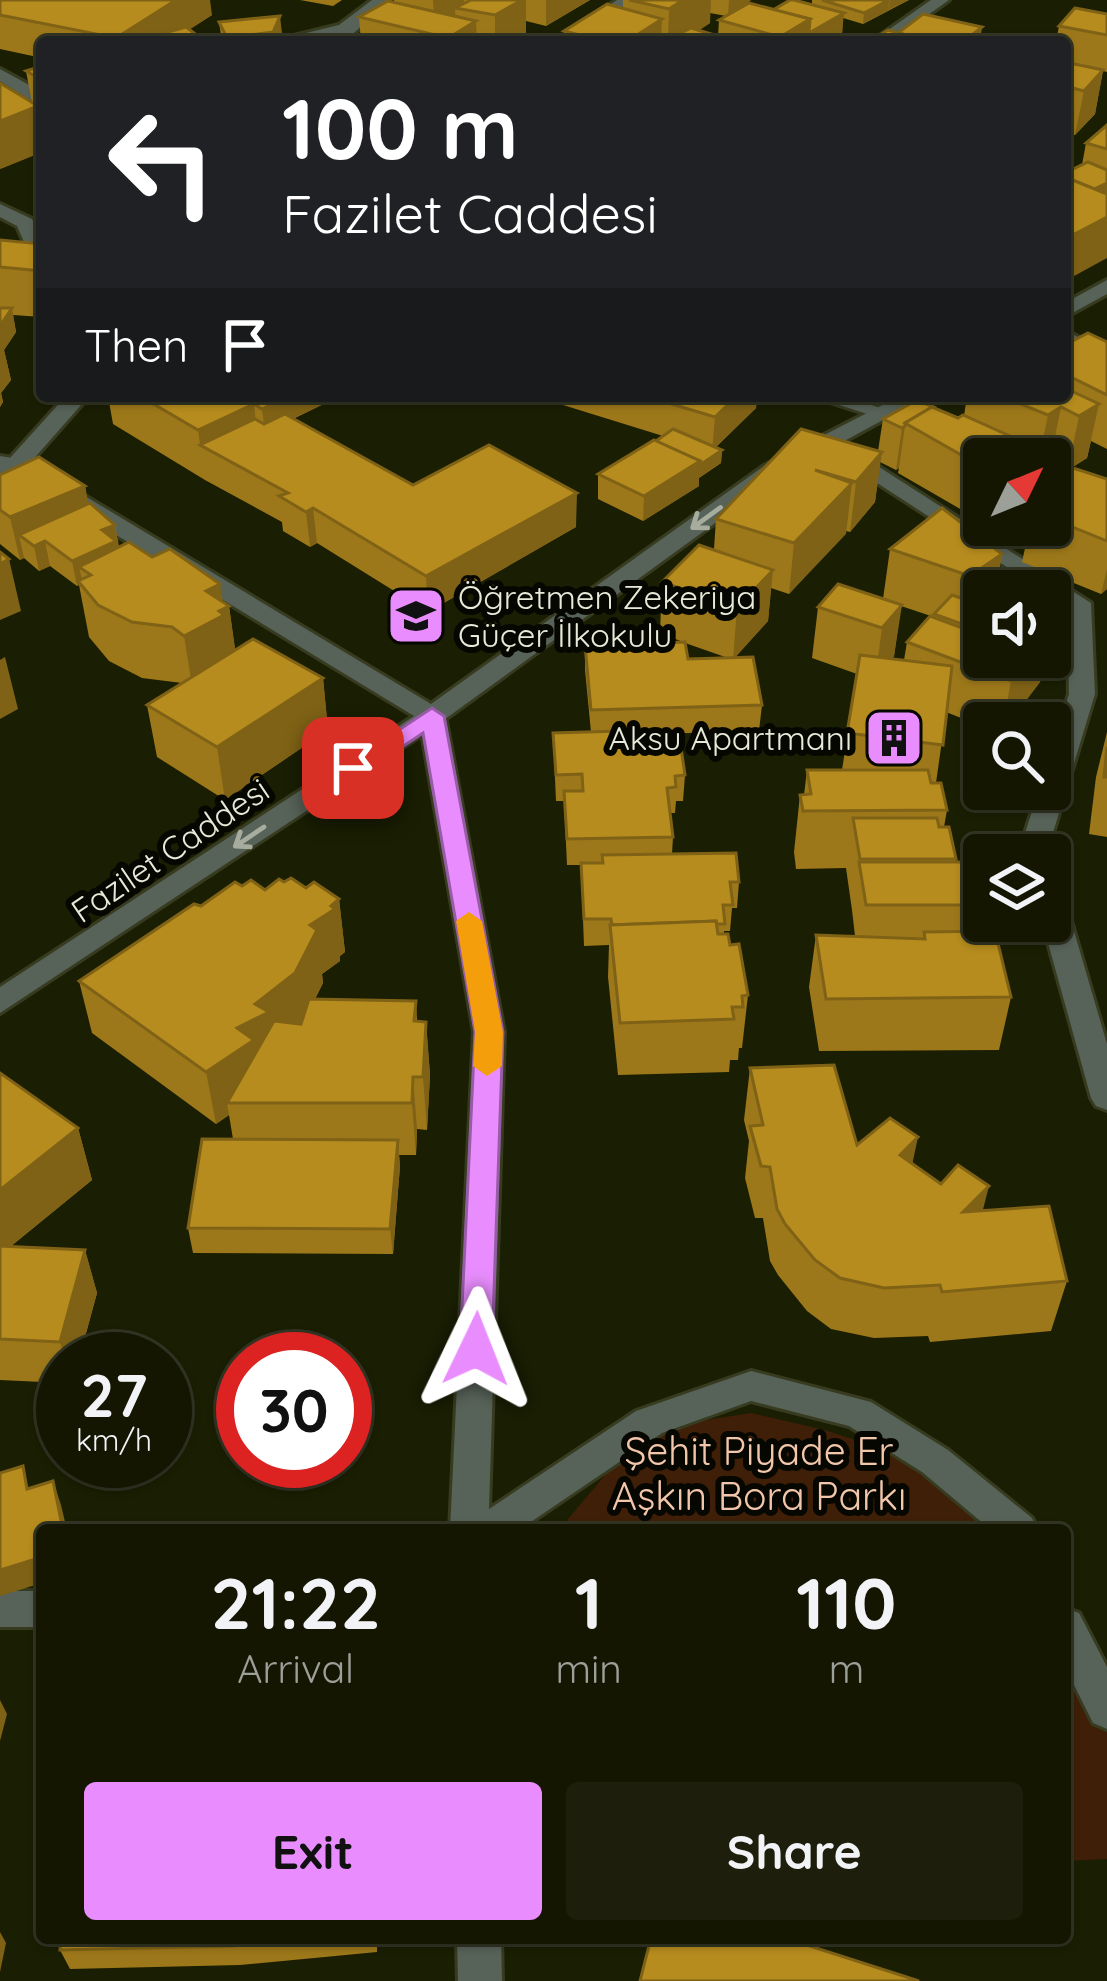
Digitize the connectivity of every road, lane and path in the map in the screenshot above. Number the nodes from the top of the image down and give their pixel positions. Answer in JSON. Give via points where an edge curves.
{"nodes":[{"id":1,"x":382,"y":0,"type":"edge"},
{"id":2,"x":628,"y":0,"type":"edge"},
{"id":3,"x":941,"y":0,"type":"edge"},
{"id":4,"x":340,"y":35,"type":"edge"},
{"id":5,"x":571,"y":36,"type":"edge"},
{"id":6,"x":888,"y":36,"type":"edge"},
{"id":7,"x":0,"y":74,"type":"edge"},
{"id":8,"x":36,"y":94,"type":"edge"},
{"id":9,"x":36,"y":97,"type":"edge"},
{"id":10,"x":19,"y":102,"type":"edge"},
{"id":11,"x":0,"y":210,"type":"edge"},
{"id":12,"x":0,"y":266,"type":"edge"},
{"id":13,"x":1107,"y":286,"type":"edge"},
{"id":14,"x":1071,"y":307,"type":"edge"},
{"id":15,"x":1071,"y":340,"type":"edge"},
{"id":16,"x":1107,"y":362,"type":"edge"},
{"id":17,"x":72,"y":402,"type":"edge"},
{"id":18,"x":844,"y":402,"type":"edge"},
{"id":19,"x":904,"y":402,"type":"edge"},
{"id":20,"x":883,"y":413,"type":"junction"},
{"id":21,"x":826,"y":440,"type":"junction"},
{"id":22,"x":6,"y":470,"type":"edge"},
{"id":23,"x":1094,"y":696,"type":"edge"},
{"id":24,"x":432,"y":716,"type":"junction"},
{"id":25,"x":1040,"y":834,"type":"edge"},
{"id":26,"x":1063,"y":942,"type":"edge"},
{"id":27,"x":0,"y":1003,"type":"edge"},
{"id":28,"x":1107,"y":1097,"type":"edge"},
{"id":29,"x":469,"y":1524,"type":"edge"},
{"id":30,"x":497,"y":1524,"type":"edge"},
{"id":31,"x":1011,"y":1524,"type":"edge"},
{"id":32,"x":0,"y":1609,"type":"edge"},
{"id":33,"x":36,"y":1609,"type":"edge"},
{"id":34,"x":1071,"y":1638,"type":"edge"},
{"id":35,"x":1107,"y":1709,"type":"edge"},
{"id":36,"x":479,"y":1944,"type":"edge"},
{"id":37,"x":480,"y":1981,"type":"edge"}],
"edges":[{"from":1,"to":4,"type":"street"},
{"from":2,"to":5,"type":"street"},
{"from":3,"to":6,"type":"street"},
{"from":7,"to":8,"type":"street"},
{"from":9,"to":10,"type":"street"},
{"from":11,"to":12,"type":"street","via":[[26,223],[34,243]]},
{"from":13,"to":14,"type":"street"},
{"from":15,"to":16,"type":"street"},
{"from":17,"to":22,"type":"street"},
{"from":18,"to":20,"type":"street"},
{"from":19,"to":20,"type":"street","name":"Fazilet Caddesi"},
{"from":20,"to":21,"type":"street","name":"Fazilet Caddesi"},
{"from":21,"to":23,"type":"street","via":[[1079,603]]},
{"from":21,"to":24,"type":"street","name":"Fazilet Caddesi","one_way":true},
{"from":22,"to":24,"type":"street"},
{"from":23,"to":25,"type":"street"},
{"from":24,"to":27,"type":"street","name":"Fazilet Caddesi","one_way":true},
{"from":24,"to":29,"type":"street","via":[[489,1032]]},
{"from":26,"to":28,"type":"street"},
{"from":30,"to":31,"type":"street","via":[[650,1422],[751,1386],[858,1413],[935,1461]]},
{"from":32,"to":33,"type":"street"},
{"from":34,"to":35,"type":"street"},
{"from":36,"to":37,"type":"street"}]}
